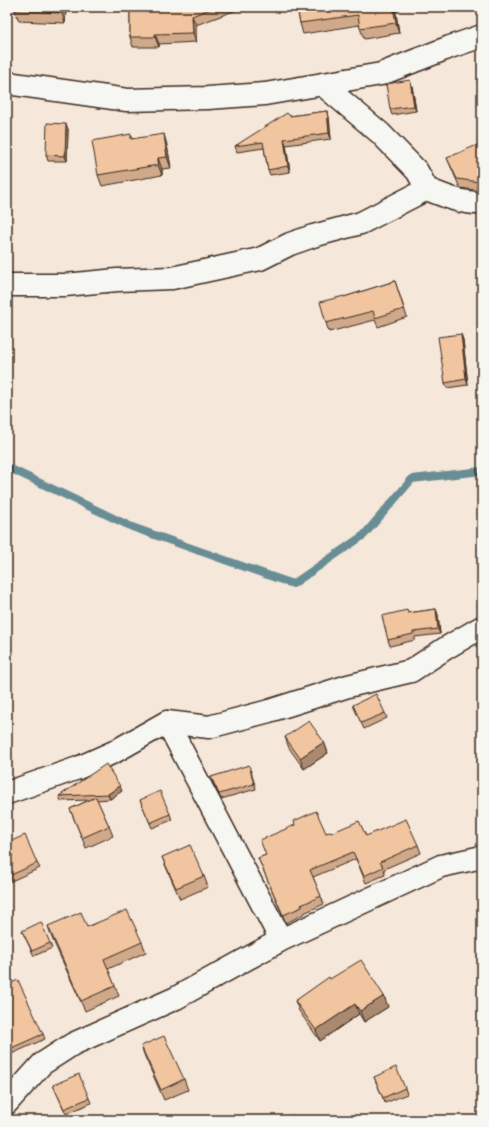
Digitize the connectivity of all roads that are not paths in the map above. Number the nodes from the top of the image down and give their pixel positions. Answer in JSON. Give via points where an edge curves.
{"nodes":[{"id":1,"x":482,"y":36,"type":"edge"},
{"id":2,"x":7,"y":83,"type":"edge"},
{"id":3,"x":322,"y":84,"type":"junction"},
{"id":4,"x":427,"y":189,"type":"junction"},
{"id":5,"x":482,"y":203,"type":"edge"},
{"id":6,"x":7,"y":285,"type":"edge"},
{"id":7,"x":482,"y":627,"type":"edge"},
{"id":8,"x":167,"y":722,"type":"junction"},
{"id":9,"x":7,"y":793,"type":"edge"},
{"id":10,"x":482,"y":857,"type":"edge"},
{"id":11,"x":281,"y":940,"type":"junction"},
{"id":12,"x":7,"y":1103,"type":"edge"}],
"edges":[{"from":1,"to":3,"type":"street","via":[[381,74]]},
{"from":2,"to":3,"type":"street","via":[[127,100],[265,94]]},
{"from":3,"to":4,"type":"street","via":[[380,133],[417,171]]},
{"from":4,"to":5,"type":"street","via":[[454,199]]},
{"from":4,"to":6,"type":"street","via":[[361,223],[290,244],[260,259],[172,278],[65,285]]},
{"from":7,"to":8,"type":"street","via":[[411,671],[348,686],[269,712],[209,727]]},
{"from":8,"to":9,"type":"street","via":[[114,752],[78,768]]},
{"from":8,"to":11,"type":"street"},
{"from":10,"to":11,"type":"street","via":[[441,866]]},
{"from":11,"to":12,"type":"street","via":[[176,998],[73,1044],[42,1064]]}]}
